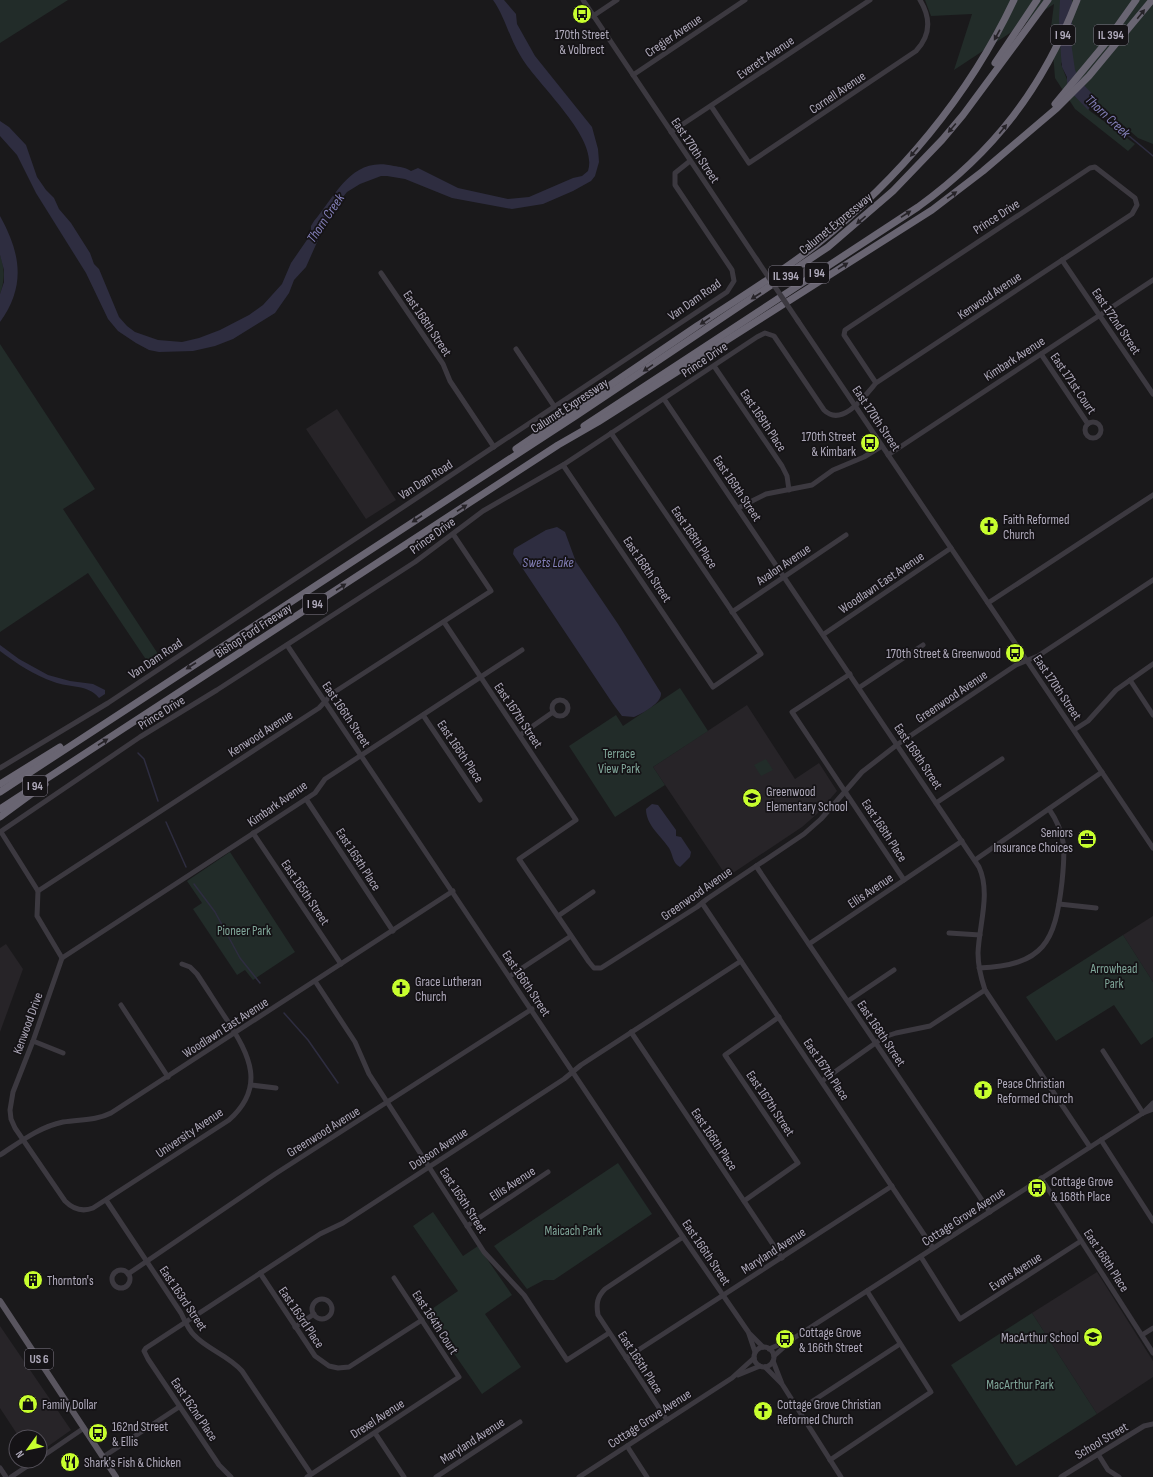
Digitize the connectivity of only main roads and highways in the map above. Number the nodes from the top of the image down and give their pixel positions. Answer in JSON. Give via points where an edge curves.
{"nodes":[{"id":1,"x":1014,"y":0,"type":"edge"},
{"id":2,"x":1037,"y":0,"type":"edge"},
{"id":3,"x":1048,"y":0,"type":"edge"},
{"id":4,"x":1077,"y":0,"type":"edge"},
{"id":5,"x":1136,"y":0,"type":"edge"},
{"id":6,"x":1152,"y":0,"type":"edge"},
{"id":7,"x":1087,"y":72,"type":"junction"},
{"id":8,"x":962,"y":115,"type":"junction"},
{"id":9,"x":558,"y":445,"type":"junction"},
{"id":10,"x":485,"y":474,"type":"junction"},
{"id":11,"x":86,"y":735,"type":"junction"},
{"id":12,"x":70,"y":763,"type":"junction"},
{"id":13,"x":0,"y":784,"type":"edge"},
{"id":14,"x":0,"y":792,"type":"edge"},
{"id":15,"x":0,"y":809,"type":"edge"},
{"id":16,"x":0,"y":817,"type":"edge"},
{"id":17,"x":0,"y":1300,"type":"edge"},
{"id":18,"x":116,"y":1477,"type":"edge"}],
"edges":[{"from":1,"to":10,"type":"highway","number":"I 94","one_way":true,"via":[[988,50],[936,125],[881,188],[846,220],[782,270],[508,454]]},
{"from":2,"to":8,"type":"highway"},
{"from":3,"to":8,"type":"highway","name":"Calumet Expressway","number":"IL 394"},
{"from":9,"to":4,"type":"highway","number":"I 94","one_way":true,"via":[[595,417],[938,192],[974,161],[1018,110],[1058,46]]},
{"from":5,"to":7,"type":"highway","number":"IL 394"},
{"from":7,"to":6,"type":"highway","one_way":true},
{"from":9,"to":7,"type":"highway","number":"IL 394","one_way":true,"via":[[932,210],[1020,140]]},
{"from":8,"to":10,"type":"highway","name":"Calumet Expressway","number":"IL 394","one_way":true,"via":[[893,191],[828,246]]},
{"from":12,"to":9,"type":"highway","name":"Bishop Ford Freeway","number":"I 94","one_way":true},
{"from":10,"to":11,"type":"highway","name":"Bishop Ford Freeway","number":"I 94","one_way":true},
{"from":11,"to":13,"type":"highway","via":[[51,752]]},
{"from":11,"to":14,"type":"highway","name":"Bishop Ford Freeway","number":"I 94"},
{"from":12,"to":15,"type":"highway","name":"Bishop Ford Freeway","number":"I 94"},
{"from":12,"to":16,"type":"highway"},
{"from":17,"to":18,"type":"main road","number":"US 6"}]}
